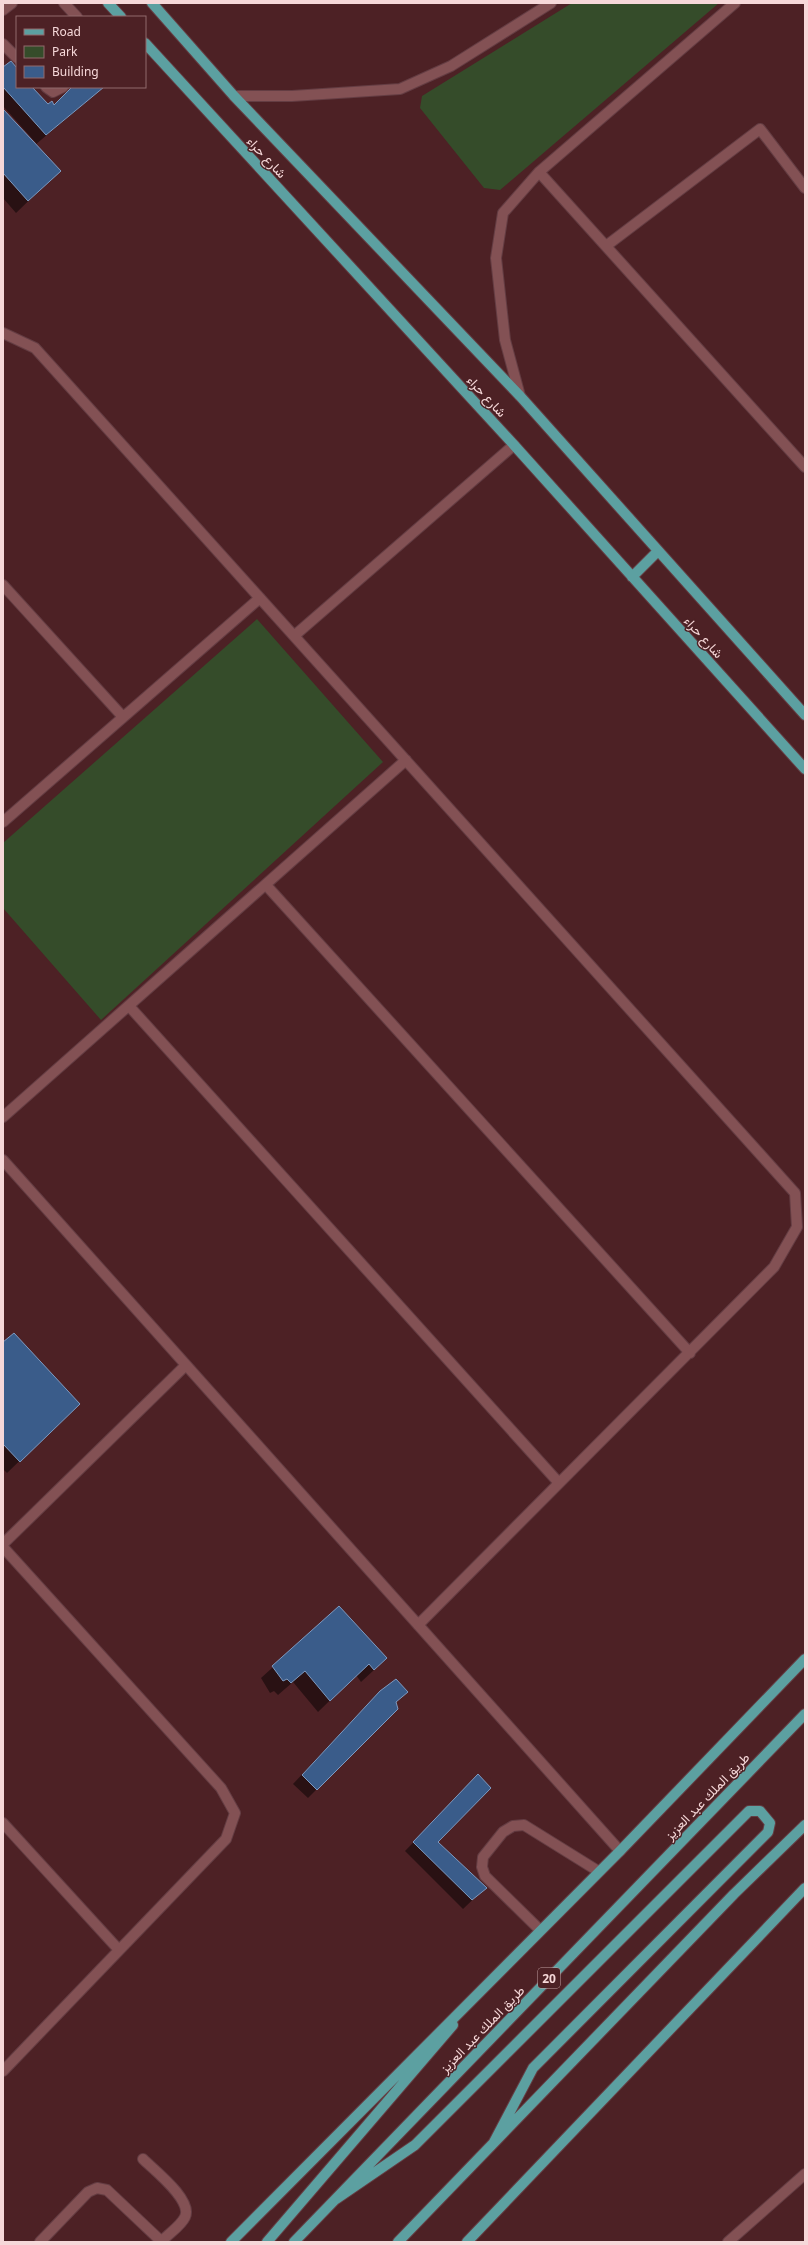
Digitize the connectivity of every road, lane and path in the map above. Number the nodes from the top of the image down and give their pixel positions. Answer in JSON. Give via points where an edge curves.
{"nodes":[{"id":1,"x":12,"y":3,"type":"edge"},
{"id":2,"x":64,"y":3,"type":"edge"},
{"id":3,"x":108,"y":3,"type":"edge"},
{"id":4,"x":152,"y":3,"type":"edge"},
{"id":5,"x":551,"y":3,"type":"edge"},
{"id":6,"x":735,"y":3,"type":"edge"},
{"id":7,"x":3,"y":10,"type":"edge"},
{"id":8,"x":75,"y":16,"type":"edge"},
{"id":9,"x":120,"y":16,"type":"edge"},
{"id":10,"x":3,"y":44,"type":"edge"},
{"id":11,"x":146,"y":46,"type":"edge"},
{"id":12,"x":16,"y":57,"type":"edge"},
{"id":13,"x":47,"y":88,"type":"edge"},
{"id":14,"x":61,"y":88,"type":"edge"},
{"id":15,"x":234,"y":96,"type":"junction"},
{"id":16,"x":539,"y":172,"type":"junction"},
{"id":17,"x":805,"y":188,"type":"edge"},
{"id":18,"x":606,"y":246,"type":"junction"},
{"id":19,"x":3,"y":333,"type":"edge"},
{"id":20,"x":520,"y":396,"type":"junction"},
{"id":21,"x":514,"y":445,"type":"junction"},
{"id":22,"x":805,"y":467,"type":"edge"},
{"id":23,"x":658,"y":551,"type":"junction"},
{"id":24,"x":632,"y":576,"type":"junction"},
{"id":25,"x":3,"y":585,"type":"edge"},
{"id":26,"x":260,"y":598,"type":"junction"},
{"id":27,"x":294,"y":636,"type":"junction"},
{"id":28,"x":805,"y":715,"type":"edge"},
{"id":29,"x":123,"y":717,"type":"junction"},
{"id":30,"x":406,"y":760,"type":"junction"},
{"id":31,"x":805,"y":769,"type":"edge"},
{"id":32,"x":3,"y":822,"type":"edge"},
{"id":33,"x":266,"y":885,"type":"junction"},
{"id":34,"x":129,"y":1006,"type":"junction"},
{"id":35,"x":3,"y":1117,"type":"edge"},
{"id":36,"x":3,"y":1160,"type":"edge"},
{"id":37,"x":795,"y":1193,"type":"junction"},
{"id":38,"x":805,"y":1204,"type":"edge"},
{"id":39,"x":690,"y":1352,"type":"junction"},
{"id":40,"x":186,"y":1365,"type":"junction"},
{"id":41,"x":559,"y":1483,"type":"junction"},
{"id":42,"x":3,"y":1546,"type":"edge"},
{"id":43,"x":418,"y":1625,"type":"junction"},
{"id":44,"x":805,"y":1659,"type":"edge"},
{"id":45,"x":805,"y":1714,"type":"edge"},
{"id":46,"x":3,"y":1823,"type":"edge"},
{"id":47,"x":805,"y":1825,"type":"edge"},
{"id":48,"x":620,"y":1851,"type":"junction"},
{"id":49,"x":598,"y":1871,"type":"junction"},
{"id":50,"x":805,"y":1888,"type":"edge"},
{"id":51,"x":540,"y":1930,"type":"junction"},
{"id":52,"x":119,"y":1950,"type":"junction"},
{"id":53,"x":508,"y":1962,"type":"junction"},
{"id":54,"x":3,"y":2071,"type":"edge"},
{"id":55,"x":494,"y":2142,"type":"junction"},
{"id":56,"x":143,"y":2159,"type":"dead end"},
{"id":57,"x":805,"y":2174,"type":"edge"},
{"id":58,"x":336,"y":2199,"type":"junction"},
{"id":59,"x":40,"y":2242,"type":"edge"},
{"id":60,"x":161,"y":2242,"type":"edge"},
{"id":61,"x":231,"y":2242,"type":"edge"},
{"id":62,"x":267,"y":2242,"type":"edge"},
{"id":63,"x":294,"y":2242,"type":"edge"},
{"id":64,"x":398,"y":2242,"type":"edge"},
{"id":65,"x":467,"y":2242,"type":"edge"},
{"id":66,"x":728,"y":2242,"type":"edge"}],
"edges":[{"from":1,"to":7,"type":"street"},
{"from":2,"to":8,"type":"street"},
{"from":3,"to":9,"type":"main road"},
{"from":4,"to":15,"type":"main road","name":"شارع حراء"},
{"from":5,"to":15,"type":"street","via":[[451,66],[400,90],[292,96]]},
{"from":6,"to":16,"type":"street"},
{"from":10,"to":12,"type":"street"},
{"from":11,"to":21,"type":"main road","name":"شارع حراء"},
{"from":13,"to":14,"type":"street","via":[[53,92]]},
{"from":15,"to":20,"type":"main road","name":"شارع حراء"},
{"from":16,"to":18,"type":"street"},
{"from":16,"to":20,"type":"street","via":[[504,213],[496,258],[504,340]]},
{"from":17,"to":18,"type":"street","via":[[760,129]]},
{"from":18,"to":22,"type":"street"},
{"from":19,"to":26,"type":"street","via":[[35,348]]},
{"from":20,"to":23,"type":"main road","name":"شارع حراء"},
{"from":21,"to":24,"type":"main road","name":"شارع حراء"},
{"from":21,"to":27,"type":"street"},
{"from":23,"to":24,"type":"main road"},
{"from":23,"to":28,"type":"main road","name":"شارع حراء"},
{"from":24,"to":31,"type":"main road","name":"شارع حراء"},
{"from":25,"to":29,"type":"street"},
{"from":26,"to":27,"type":"street"},
{"from":26,"to":29,"type":"street"},
{"from":27,"to":30,"type":"street"},
{"from":29,"to":32,"type":"street"},
{"from":30,"to":33,"type":"street"},
{"from":30,"to":37,"type":"street"},
{"from":33,"to":34,"type":"street"},
{"from":33,"to":39,"type":"street"},
{"from":34,"to":35,"type":"street"},
{"from":34,"to":41,"type":"street"},
{"from":36,"to":40,"type":"street"},
{"from":37,"to":38,"type":"street"},
{"from":37,"to":39,"type":"street","via":[[797,1227],[774,1267]]},
{"from":39,"to":41,"type":"street"},
{"from":40,"to":42,"type":"street"},
{"from":40,"to":43,"type":"street"},
{"from":41,"to":43,"type":"street"},
{"from":42,"to":52,"type":"street","via":[[221,1788],[234,1813],[226,1839]]},
{"from":43,"to":48,"type":"street"},
{"from":44,"to":48,"type":"main road"},
{"from":45,"to":58,"type":"main road","name":"طريق الملك عبد العزيز","number":"20"},
{"from":46,"to":52,"type":"street"},
{"from":47,"to":55,"type":"main road","via":[[734,1894]]},
{"from":48,"to":49,"type":"main road"},
{"from":49,"to":51,"type":"main road"},
{"from":49,"to":51,"type":"street","via":[[524,1825],[513,1826],[503,1832],[483,1857],[482,1867],[485,1876]]},
{"from":50,"to":65,"type":"main road"},
{"from":51,"to":53,"type":"main road"},
{"from":52,"to":54,"type":"street"},
{"from":53,"to":61,"type":"main road"},
{"from":53,"to":62,"type":"main road"},
{"from":55,"to":58,"type":"main road","via":[[533,2068],[768,1832],[770,1823],[760,1811],[750,1811],[415,2146]]},
{"from":55,"to":64,"type":"main road"},
{"from":56,"to":60,"type":"street","via":[[183,2198],[186,2208],[185,2217]]},
{"from":57,"to":66,"type":"street"},
{"from":58,"to":63,"type":"main road","name":"طريق الملك عبد العزيز","number":"20"},
{"from":59,"to":60,"type":"street","via":[[88,2192],[97,2188],[106,2190]]}]}
